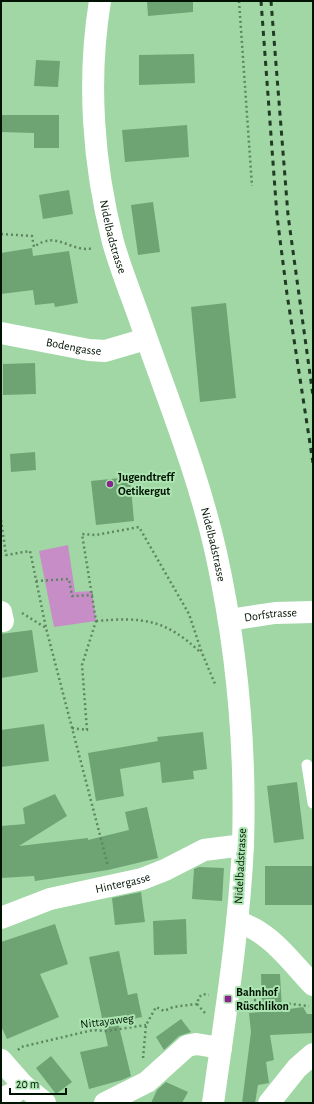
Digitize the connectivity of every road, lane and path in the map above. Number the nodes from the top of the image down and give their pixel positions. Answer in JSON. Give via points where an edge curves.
{"nodes":[{"id":1,"x":100,"y":1,"type":"edge"},
{"id":2,"x":239,"y":1,"type":"edge"},
{"id":3,"x":252,"y":186,"type":"dead end"},
{"id":4,"x":1,"y":234,"type":"edge"},
{"id":5,"x":97,"y":247,"type":"dead end"},
{"id":6,"x":1,"y":333,"type":"edge"},
{"id":7,"x":146,"y":339,"type":"junction"},
{"id":8,"x":1,"y":520,"type":"edge"},
{"id":9,"x":36,"y":581,"type":"junction"},
{"id":10,"x":93,"y":595,"type":"junction"},
{"id":11,"x":313,"y":612,"type":"edge"},
{"id":12,"x":8,"y":615,"type":"edge"},
{"id":13,"x":229,"y":620,"type":"junction"},
{"id":14,"x":96,"y":621,"type":"junction"},
{"id":15,"x":46,"y":628,"type":"junction"},
{"id":16,"x":202,"y":653,"type":"junction"},
{"id":17,"x":217,"y":688,"type":"dead end"},
{"id":18,"x":72,"y":728,"type":"junction"},
{"id":19,"x":307,"y":765,"type":"dead end"},
{"id":20,"x":313,"y":803,"type":"edge"},
{"id":21,"x":243,"y":845,"type":"junction"},
{"id":22,"x":112,"y":884,"type":"junction"},
{"id":23,"x":1,"y":918,"type":"edge"},
{"id":24,"x":237,"y":922,"type":"junction"},
{"id":25,"x":313,"y":985,"type":"edge"},
{"id":26,"x":211,"y":995,"type":"dead end"},
{"id":27,"x":254,"y":1000,"type":"dead end"},
{"id":28,"x":270,"y":1002,"type":"junction"},
{"id":29,"x":197,"y":1004,"type":"junction"},
{"id":30,"x":313,"y":1007,"type":"edge"},
{"id":31,"x":238,"y":1009,"type":"dead end"},
{"id":32,"x":205,"y":1016,"type":"dead end"},
{"id":33,"x":146,"y":1026,"type":"junction"},
{"id":34,"x":221,"y":1048,"type":"junction"},
{"id":35,"x":313,"y":1054,"type":"edge"},
{"id":36,"x":8,"y":1056,"type":"edge"},
{"id":37,"x":147,"y":1082,"type":"junction"},
{"id":38,"x":23,"y":1086,"type":"junction"},
{"id":39,"x":1,"y":1099,"type":"edge"},
{"id":40,"x":45,"y":1103,"type":"edge"},
{"id":41,"x":105,"y":1103,"type":"edge"},
{"id":42,"x":213,"y":1103,"type":"edge"},
{"id":43,"x":269,"y":1103,"type":"edge"}],
"edges":[{"from":1,"to":7,"type":"main road","name":"Nidelbadstrasse","via":[[93,88],[99,170],[113,240]]},
{"from":2,"to":3,"type":"path"},
{"from":4,"to":5,"type":"path","via":[[32,236],[34,247],[42,241],[51,240],[62,241],[81,250]]},
{"from":6,"to":7,"type":"main road","name":"Bodengasse","via":[[105,351]]},
{"from":7,"to":13,"type":"main road","name":"Nidelbadstrasse","via":[[207,518]]},
{"from":8,"to":9,"type":"path","via":[[6,555],[30,551]]},
{"from":9,"to":10,"type":"path","via":[[69,579],[72,596]]},
{"from":9,"to":15,"type":"path"},
{"from":10,"to":14,"type":"path"},
{"from":10,"to":16,"type":"path","via":[[82,534],[96,535],[140,527],[189,614]]},
{"from":11,"to":13,"type":"main road","name":"Dorfstrasse","via":[[275,613]]},
{"from":12,"to":15,"type":"path"},
{"from":13,"to":21,"type":"main road","name":"Nidelbadstrasse","via":[[243,766]]},
{"from":14,"to":16,"type":"path","via":[[124,618],[150,621],[170,628]]},
{"from":14,"to":18,"type":"path","via":[[82,665],[88,730]]},
{"from":15,"to":18,"type":"path"},
{"from":16,"to":17,"type":"path"},
{"from":18,"to":22,"type":"path"},
{"from":19,"to":20,"type":"lane"},
{"from":21,"to":22,"type":"main road","name":"Hintergasse","via":[[204,850],[142,879]]},
{"from":21,"to":24,"type":"main road","name":"Nidelbadstrasse"},
{"from":22,"to":23,"type":"main road","name":"Hintergasse","via":[[50,899]]},
{"from":24,"to":25,"type":"main road","via":[[249,925],[264,934]]},
{"from":24,"to":34,"type":"main road","name":"Nidelbadstrasse"},
{"from":26,"to":29,"type":"path","via":[[204,994],[199,997]]},
{"from":27,"to":28,"type":"path"},
{"from":28,"to":30,"type":"path"},
{"from":28,"to":31,"type":"path","via":[[259,1008]]},
{"from":29,"to":32,"type":"path"},
{"from":29,"to":33,"type":"path","name":"Nittayaweg","via":[[173,1007],[164,1011],[156,1007]]},
{"from":33,"to":36,"type":"path","name":"Nittayaweg","via":[[93,1030],[21,1047]]},
{"from":33,"to":37,"type":"path","via":[[143,1060]]},
{"from":34,"to":37,"type":"main road","via":[[196,1044],[187,1046]]},
{"from":34,"to":42,"type":"main road","name":"Nidelbadstrasse"},
{"from":35,"to":43,"type":"main road","via":[[297,1068]]},
{"from":36,"to":38,"type":"main road"},
{"from":37,"to":41,"type":"main road"},
{"from":38,"to":39,"type":"main road"},
{"from":38,"to":40,"type":"main road"}]}
